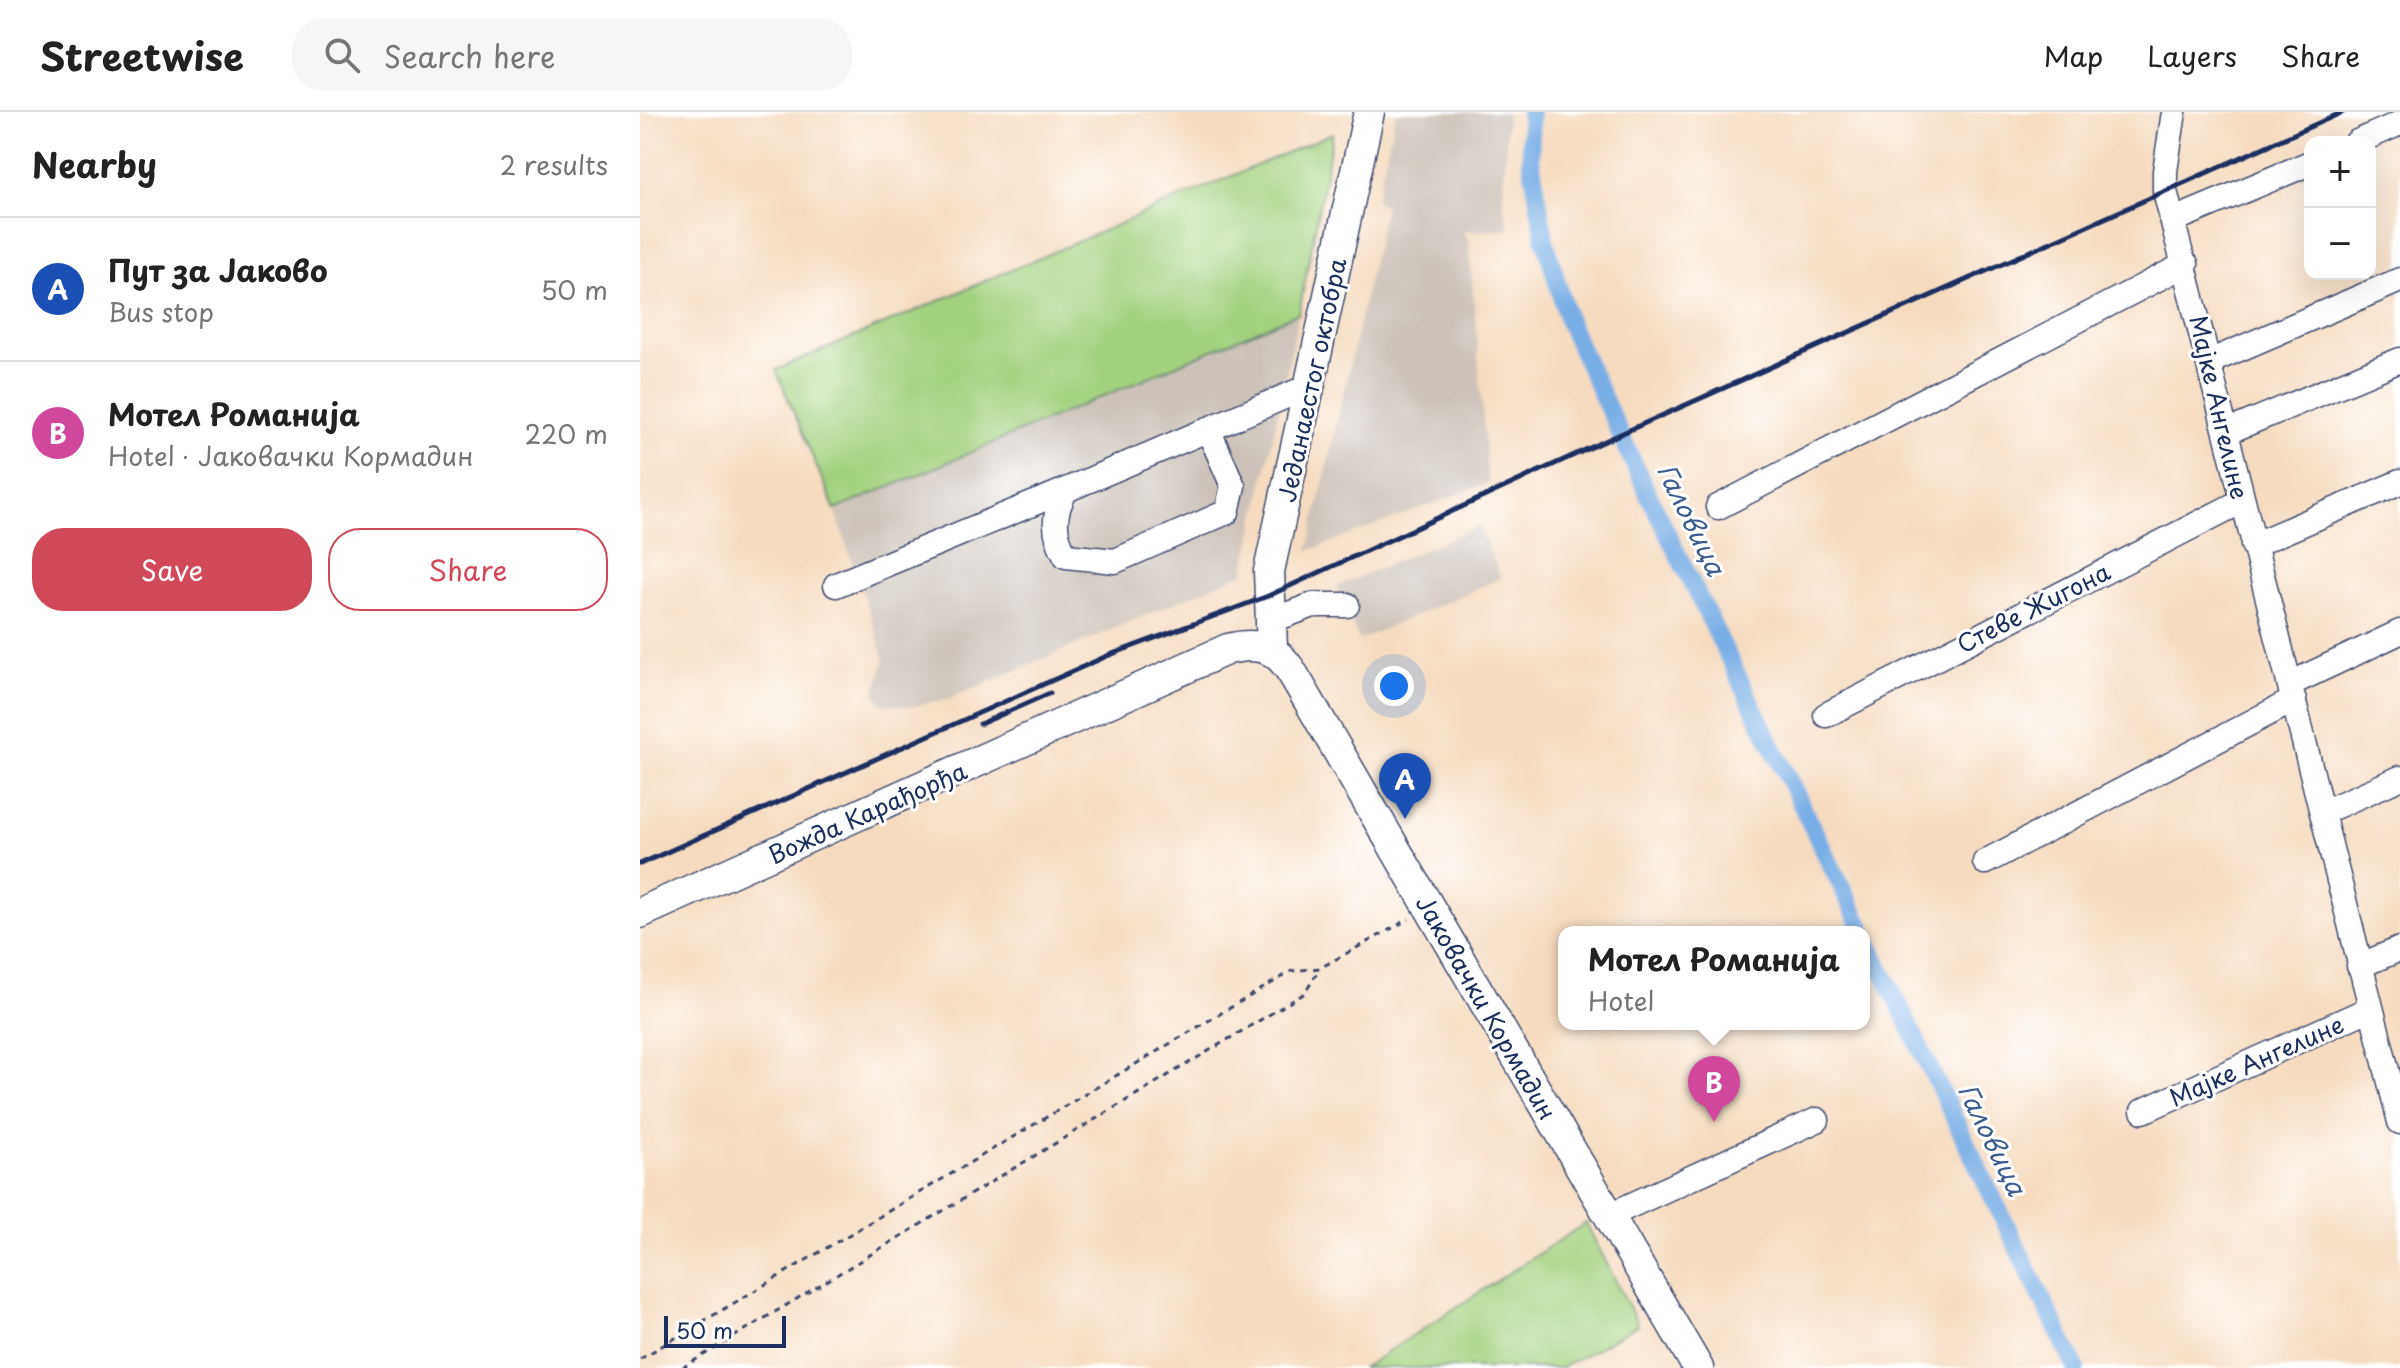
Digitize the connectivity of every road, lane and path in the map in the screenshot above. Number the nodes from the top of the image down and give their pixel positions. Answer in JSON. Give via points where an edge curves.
{"nodes":[{"id":1,"x":1369,"y":112,"type":"edge"},
{"id":2,"x":2174,"y":112,"type":"edge"},
{"id":3,"x":2400,"y":123,"type":"edge"},
{"id":4,"x":2371,"y":136,"type":"edge"},
{"id":5,"x":2304,"y":166,"type":"edge"},
{"id":6,"x":2174,"y":220,"type":"junction"},
{"id":7,"x":2186,"y":264,"type":"junction"},
{"id":8,"x":2400,"y":280,"type":"edge"},
{"id":9,"x":2400,"y":360,"type":"edge"},
{"id":10,"x":2209,"y":362,"type":"junction"},
{"id":11,"x":1310,"y":386,"type":"junction"},
{"id":12,"x":1208,"y":429,"type":"junction"},
{"id":13,"x":2227,"y":432,"type":"junction"},
{"id":14,"x":2400,"y":482,"type":"edge"},
{"id":15,"x":1066,"y":490,"type":"junction"},
{"id":16,"x":2242,"y":501,"type":"junction"},
{"id":17,"x":1718,"y":507,"type":"dead end"},
{"id":18,"x":2253,"y":545,"type":"junction"},
{"id":19,"x":836,"y":585,"type":"dead end"},
{"id":20,"x":1347,"y":605,"type":"dead end"},
{"id":21,"x":2400,"y":632,"type":"edge"},
{"id":22,"x":1271,"y":635,"type":"junction"},
{"id":23,"x":2292,"y":692,"type":"junction"},
{"id":24,"x":1826,"y":715,"type":"dead end"},
{"id":25,"x":2400,"y":778,"type":"edge"},
{"id":26,"x":2323,"y":812,"type":"junction"},
{"id":27,"x":1985,"y":862,"type":"dead end"},
{"id":28,"x":1430,"y":908,"type":"junction"},
{"id":29,"x":640,"y":913,"type":"edge"},
{"id":30,"x":2400,"y":949,"type":"edge"},
{"id":31,"x":2359,"y":966,"type":"junction"},
{"id":32,"x":1320,"y":968,"type":"junction"},
{"id":33,"x":2369,"y":1009,"type":"junction"},
{"id":34,"x":2391,"y":1043,"type":"edge"},
{"id":35,"x":2143,"y":1111,"type":"dead end"},
{"id":36,"x":1817,"y":1120,"type":"dead end"},
{"id":37,"x":2400,"y":1122,"type":"edge"},
{"id":38,"x":1610,"y":1215,"type":"junction"},
{"id":39,"x":640,"y":1359,"type":"edge"},
{"id":40,"x":682,"y":1368,"type":"edge"},
{"id":41,"x":1698,"y":1368,"type":"edge"}],
"edges":[{"from":1,"to":11,"type":"main road","name":"Једанаестог октобра"},
{"from":2,"to":6,"type":"street","name":"Мајке Ангелине","via":[[2165,191]]},
{"from":3,"to":4,"type":"street"},
{"from":5,"to":6,"type":"street"},
{"from":6,"to":7,"type":"street","name":"Мајке Ангелине"},
{"from":7,"to":10,"type":"street","name":"Мајке Ангелине"},
{"from":7,"to":17,"type":"street"},
{"from":8,"to":10,"type":"street"},
{"from":9,"to":13,"type":"street"},
{"from":10,"to":13,"type":"street","name":"Мајке Ангелине"},
{"from":11,"to":12,"type":"street"},
{"from":11,"to":22,"type":"main road","name":"Једанаестог октобра","via":[[1269,571]]},
{"from":12,"to":15,"type":"street"},
{"from":12,"to":15,"type":"street","via":[[1233,486],[1227,512],[1115,561],[1066,556],[1055,538],[1056,507]]},
{"from":13,"to":16,"type":"street","name":"Мајке Ангелине"},
{"from":14,"to":18,"type":"street"},
{"from":15,"to":19,"type":"street"},
{"from":16,"to":18,"type":"street","name":"Мајке Ангелине"},
{"from":16,"to":24,"type":"street","name":"Стеве Жигона"},
{"from":18,"to":23,"type":"street","name":"Мајке Ангелине"},
{"from":20,"to":22,"type":"street","via":[[1313,605]]},
{"from":21,"to":23,"type":"street"},
{"from":22,"to":28,"type":"main road","name":"Јаковачки Кормадин"},
{"from":22,"to":29,"type":"main road","name":"Вожда Карађорђа","via":[[1228,649]]},
{"from":23,"to":26,"type":"street","name":"Мајке Ангелине"},
{"from":23,"to":27,"type":"street"},
{"from":25,"to":26,"type":"street"},
{"from":26,"to":31,"type":"street","name":"Мајке Ангелине"},
{"from":28,"to":32,"type":"path"},
{"from":28,"to":38,"type":"main road","name":"Јаковачки Кормадин"},
{"from":30,"to":31,"type":"street"},
{"from":31,"to":33,"type":"street","name":"Мајке Ангелине"},
{"from":32,"to":39,"type":"path","via":[[1292,971]]},
{"from":32,"to":40,"type":"path","via":[[1305,993]]},
{"from":33,"to":34,"type":"street","name":"Мајке Ангелине"},
{"from":33,"to":35,"type":"street","name":"Мајке Ангелине"},
{"from":34,"to":37,"type":"street","name":"Мајке Ангелине"},
{"from":36,"to":38,"type":"street"},
{"from":38,"to":41,"type":"main road","name":"Јаковачки Кормадин"}]}
